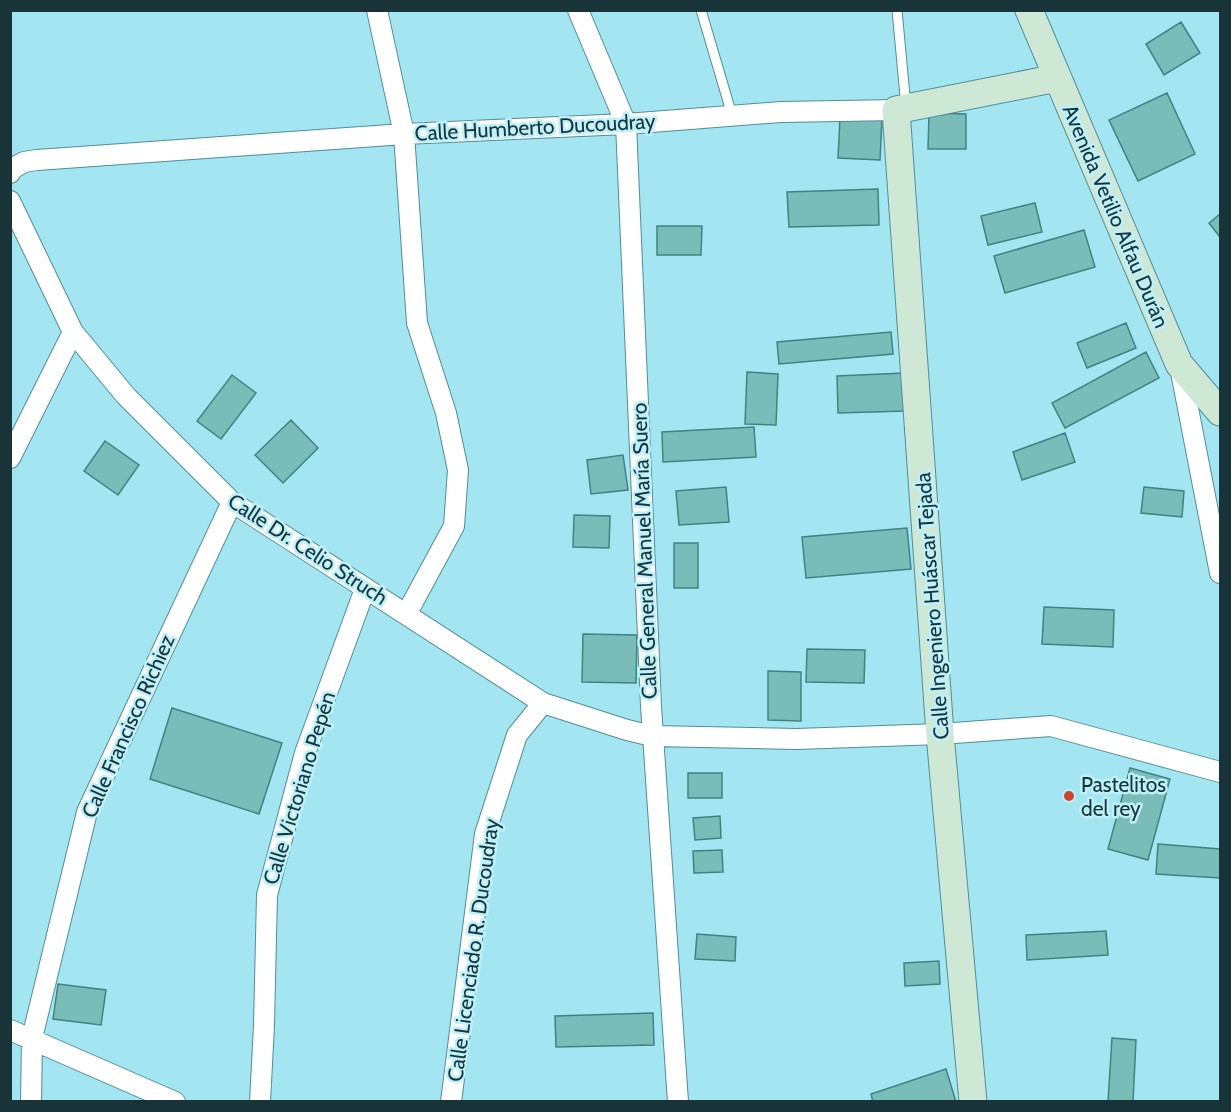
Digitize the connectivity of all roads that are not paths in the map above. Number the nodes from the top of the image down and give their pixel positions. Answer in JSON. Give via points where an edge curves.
{"nodes":[{"id":1,"x":377,"y":10,"type":"edge"},
{"id":2,"x":578,"y":10,"type":"edge"},
{"id":3,"x":701,"y":10,"type":"edge"},
{"id":4,"x":897,"y":10,"type":"edge"},
{"id":5,"x":1029,"y":10,"type":"edge"},
{"id":6,"x":1058,"y":78,"type":"junction"},
{"id":7,"x":901,"y":109,"type":"junction"},
{"id":8,"x":732,"y":115,"type":"junction"},
{"id":9,"x":626,"y":124,"type":"junction"},
{"id":10,"x":404,"y":134,"type":"junction"},
{"id":11,"x":11,"y":171,"type":"edge"},
{"id":12,"x":10,"y":201,"type":"edge"},
{"id":13,"x":73,"y":332,"type":"junction"},
{"id":14,"x":1179,"y":364,"type":"junction"},
{"id":15,"x":1221,"y":412,"type":"edge"},
{"id":16,"x":10,"y":458,"type":"edge"},
{"id":17,"x":231,"y":502,"type":"junction"},
{"id":18,"x":1221,"y":573,"type":"edge"},
{"id":19,"x":365,"y":589,"type":"junction"},
{"id":20,"x":407,"y":614,"type":"junction"},
{"id":21,"x":543,"y":703,"type":"junction"},
{"id":22,"x":940,"y":734,"type":"junction"},
{"id":23,"x":652,"y":736,"type":"junction"},
{"id":24,"x":1221,"y":772,"type":"edge"},
{"id":25,"x":10,"y":1030,"type":"edge"},
{"id":26,"x":32,"y":1038,"type":"junction"},
{"id":27,"x":31,"y":1101,"type":"edge"},
{"id":28,"x":175,"y":1101,"type":"edge"},
{"id":29,"x":260,"y":1101,"type":"edge"},
{"id":30,"x":451,"y":1101,"type":"edge"},
{"id":31,"x":678,"y":1101,"type":"edge"},
{"id":32,"x":973,"y":1101,"type":"edge"}],
"edges":[{"from":1,"to":10,"type":"street"},
{"from":2,"to":9,"type":"street","name":"Calle General Manuel María Suero"},
{"from":3,"to":8,"type":"lane"},
{"from":4,"to":7,"type":"lane"},
{"from":5,"to":6,"type":"main road","name":"Avenida Vetilio Alfau Durán"},
{"from":6,"to":7,"type":"main road","name":"Calle Humberto Ducoudray"},
{"from":6,"to":14,"type":"main road","name":"Avenida Vetilio Alfau Durán"},
{"from":7,"to":8,"type":"street","name":"Calle Humberto Ducoudray"},
{"from":7,"to":22,"type":"main road","name":"Calle Ingeniero Huáscar Tejada"},
{"from":8,"to":9,"type":"street","name":"Calle Humberto Ducoudray"},
{"from":9,"to":10,"type":"street","name":"Calle Humberto Ducoudray"},
{"from":9,"to":23,"type":"street","name":"Calle General Manuel María Suero"},
{"from":10,"to":11,"type":"street","name":"Calle Humberto Ducoudray","via":[[37,160],[24,162]]},
{"from":10,"to":20,"type":"street","via":[[417,323],[446,413],[458,470],[454,526]]},
{"from":12,"to":13,"type":"street","name":"Calle Dr. Celio Struch"},
{"from":13,"to":16,"type":"street"},
{"from":13,"to":17,"type":"street","name":"Calle Dr. Celio Struch","via":[[126,396]]},
{"from":14,"to":15,"type":"main road","name":"Avenida Vetilio Alfau Durán"},
{"from":14,"to":18,"type":"street"},
{"from":17,"to":19,"type":"street","name":"Calle Dr. Celio Struch"},
{"from":17,"to":26,"type":"street","name":"Calle Francisco Richiez","via":[[87,812]]},
{"from":19,"to":20,"type":"street","name":"Calle Dr. Celio Struch"},
{"from":19,"to":29,"type":"street","name":"Calle Victoriano Pepén","via":[[305,753],[267,895]]},
{"from":20,"to":21,"type":"street","name":"Calle Dr. Celio Struch"},
{"from":21,"to":23,"type":"street","name":"Calle Dr. Celio Struch"},
{"from":21,"to":30,"type":"street","name":"Calle Licenciado R. Ducoudray","via":[[517,735],[485,834]]},
{"from":22,"to":23,"type":"street","name":"Calle Dr. Celio Struch","via":[[797,739]]},
{"from":22,"to":24,"type":"street","name":"Calle Dr. Celio Struch","via":[[1051,726]]},
{"from":22,"to":32,"type":"main road","name":"Calle Ingeniero Huáscar Tejada"},
{"from":23,"to":31,"type":"street","name":"Calle General Manuel María Suero"},
{"from":25,"to":26,"type":"street"},
{"from":26,"to":27,"type":"street","name":"Calle Francisco Richiez"},
{"from":26,"to":28,"type":"street"}]}
